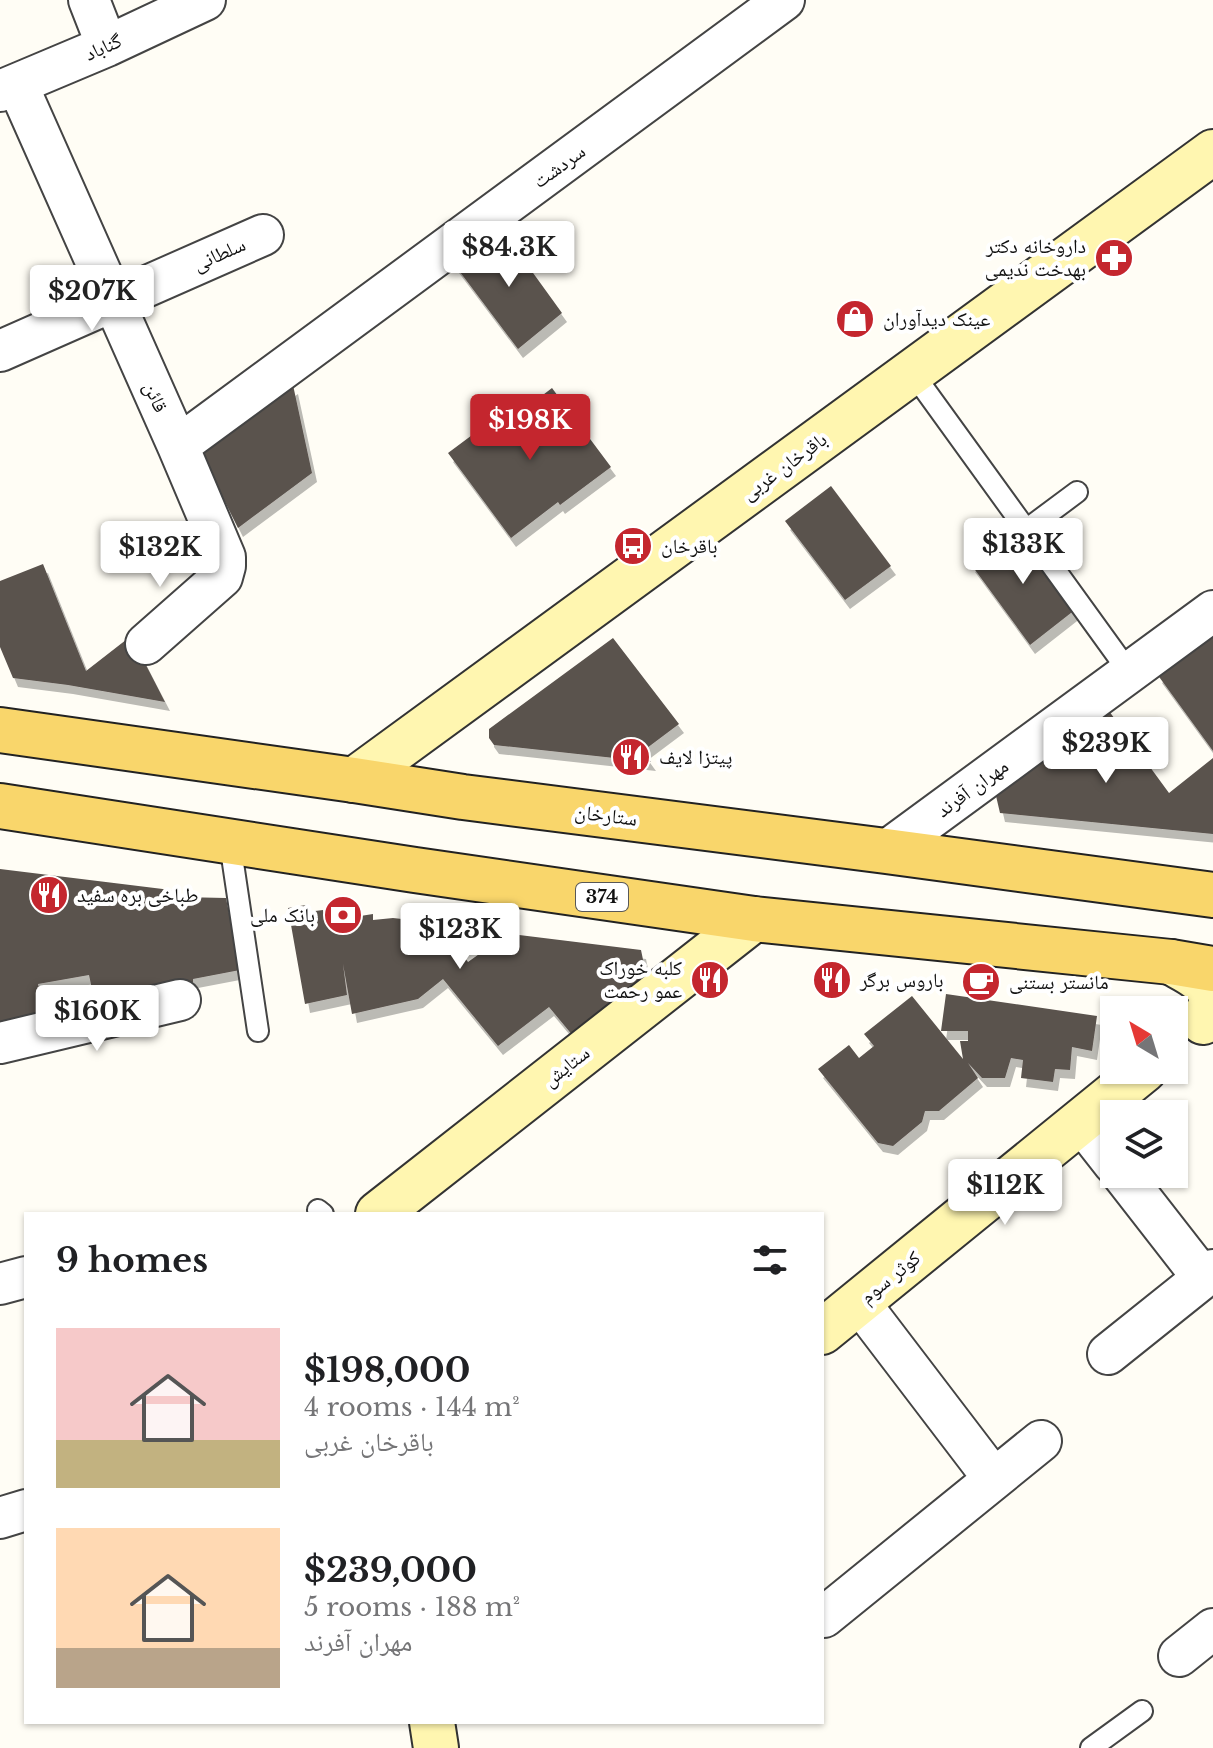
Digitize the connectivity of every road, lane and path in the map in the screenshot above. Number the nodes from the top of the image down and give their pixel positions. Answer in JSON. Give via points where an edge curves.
{"nodes":[{"id":1,"x":89,"y":0,"type":"edge"},
{"id":2,"x":205,"y":0,"type":"edge"},
{"id":3,"x":784,"y":0,"type":"edge"},
{"id":4,"x":107,"y":46,"type":"junction"},
{"id":5,"x":9,"y":88,"type":"edge"},
{"id":6,"x":1213,"y":152,"type":"edge"},
{"id":7,"x":263,"y":235,"type":"dead end"},
{"id":8,"x":113,"y":301,"type":"junction"},
{"id":9,"x":0,"y":351,"type":"edge"},
{"id":10,"x":912,"y":372,"type":"junction"},
{"id":11,"x":178,"y":446,"type":"junction"},
{"id":12,"x":1077,"y":492,"type":"dead end"},
{"id":13,"x":1026,"y":530,"type":"junction"},
{"id":14,"x":1213,"y":611,"type":"edge"},
{"id":15,"x":146,"y":644,"type":"dead end"},
{"id":16,"x":1129,"y":672,"type":"junction"},
{"id":17,"x":3,"y":724,"type":"edge"},
{"id":18,"x":354,"y":780,"type":"junction"},
{"id":19,"x":0,"y":806,"type":"edge"},
{"id":20,"x":230,"y":843,"type":"junction"},
{"id":21,"x":886,"y":851,"type":"junction"},
{"id":22,"x":1210,"y":896,"type":"edge"},
{"id":23,"x":754,"y":919,"type":"junction"},
{"id":24,"x":1201,"y":966,"type":"edge"},
{"id":25,"x":180,"y":1000,"type":"dead end"},
{"id":26,"x":1197,"y":1028,"type":"edge"},
{"id":27,"x":258,"y":1031,"type":"dead end"},
{"id":28,"x":0,"y":1043,"type":"edge"},
{"id":29,"x":1127,"y":1084,"type":"edge"},
{"id":30,"x":1081,"y":1122,"type":"junction"},
{"id":31,"x":1100,"y":1146,"type":"edge"},
{"id":32,"x":1134,"y":1188,"type":"edge"},
{"id":33,"x":381,"y":1212,"type":"edge"},
{"id":34,"x":1208,"y":1274,"type":"edge"},
{"id":35,"x":24,"y":1278,"type":"edge"},
{"id":36,"x":0,"y":1284,"type":"edge"},
{"id":37,"x":859,"y":1302,"type":"junction"},
{"id":38,"x":824,"y":1330,"type":"edge"},
{"id":39,"x":1108,"y":1354,"type":"dead end"},
{"id":40,"x":1041,"y":1441,"type":"dead end"},
{"id":41,"x":994,"y":1479,"type":"junction"},
{"id":42,"x":24,"y":1511,"type":"edge"},
{"id":43,"x":0,"y":1518,"type":"edge"},
{"id":44,"x":824,"y":1617,"type":"dead end"},
{"id":45,"x":1213,"y":1629,"type":"edge"},
{"id":46,"x":1179,"y":1656,"type":"dead end"},
{"id":47,"x":1142,"y":1711,"type":"dead end"},
{"id":48,"x":432,"y":1724,"type":"edge"},
{"id":49,"x":1094,"y":1747,"type":"edge"},
{"id":50,"x":436,"y":1748,"type":"edge"}],
"edges":[{"from":1,"to":4,"type":"street"},
{"from":2,"to":4,"type":"street","name":"گناباد"},
{"from":3,"to":11,"type":"street","name":"سردشت"},
{"from":4,"to":5,"type":"street","name":"گناباد"},
{"from":5,"to":8,"type":"street","name":"قائن"},
{"from":6,"to":10,"type":"main road","name":"باقرخان غربی"},
{"from":7,"to":8,"type":"street","name":"سلطانی"},
{"from":8,"to":9,"type":"street","name":"سلطانی"},
{"from":8,"to":11,"type":"street","name":"قائن"},
{"from":10,"to":13,"type":"lane"},
{"from":10,"to":18,"type":"main road","name":"باقرخان غربی"},
{"from":11,"to":15,"type":"street","name":"قائن","via":[[225,566],[222,577]]},
{"from":12,"to":13,"type":"lane"},
{"from":13,"to":16,"type":"lane"},
{"from":14,"to":16,"type":"street","name":"مهران آفرند"},
{"from":16,"to":21,"type":"street","name":"مهران آفرند"},
{"from":17,"to":18,"type":"main road","name":"ستارخان"},
{"from":18,"to":21,"type":"main road","name":"ستارخان"},
{"from":19,"to":20,"type":"main road","number":"374"},
{"from":20,"to":23,"type":"main road","number":"374"},
{"from":20,"to":27,"type":"lane"},
{"from":21,"to":22,"type":"main road","name":"ستارخان"},
{"from":23,"to":24,"type":"main road","number":"374"},
{"from":23,"to":33,"type":"main road","name":"ستایش"},
{"from":24,"to":26,"type":"main road","via":[[1199,977],[1212,1001]]},
{"from":25,"to":28,"type":"street"},
{"from":29,"to":30,"type":"main road","name":"کوثر سوم"},
{"from":30,"to":31,"type":"street"},
{"from":30,"to":37,"type":"main road","name":"کوثر سوم"},
{"from":32,"to":34,"type":"street"},
{"from":34,"to":39,"type":"street"},
{"from":35,"to":36,"type":"street"},
{"from":37,"to":38,"type":"main road","name":"کوثر سوم"},
{"from":37,"to":41,"type":"street"},
{"from":40,"to":41,"type":"street"},
{"from":41,"to":44,"type":"street"},
{"from":42,"to":43,"type":"street"},
{"from":45,"to":46,"type":"street"},
{"from":47,"to":49,"type":"lane"},
{"from":48,"to":50,"type":"main road"}]}
